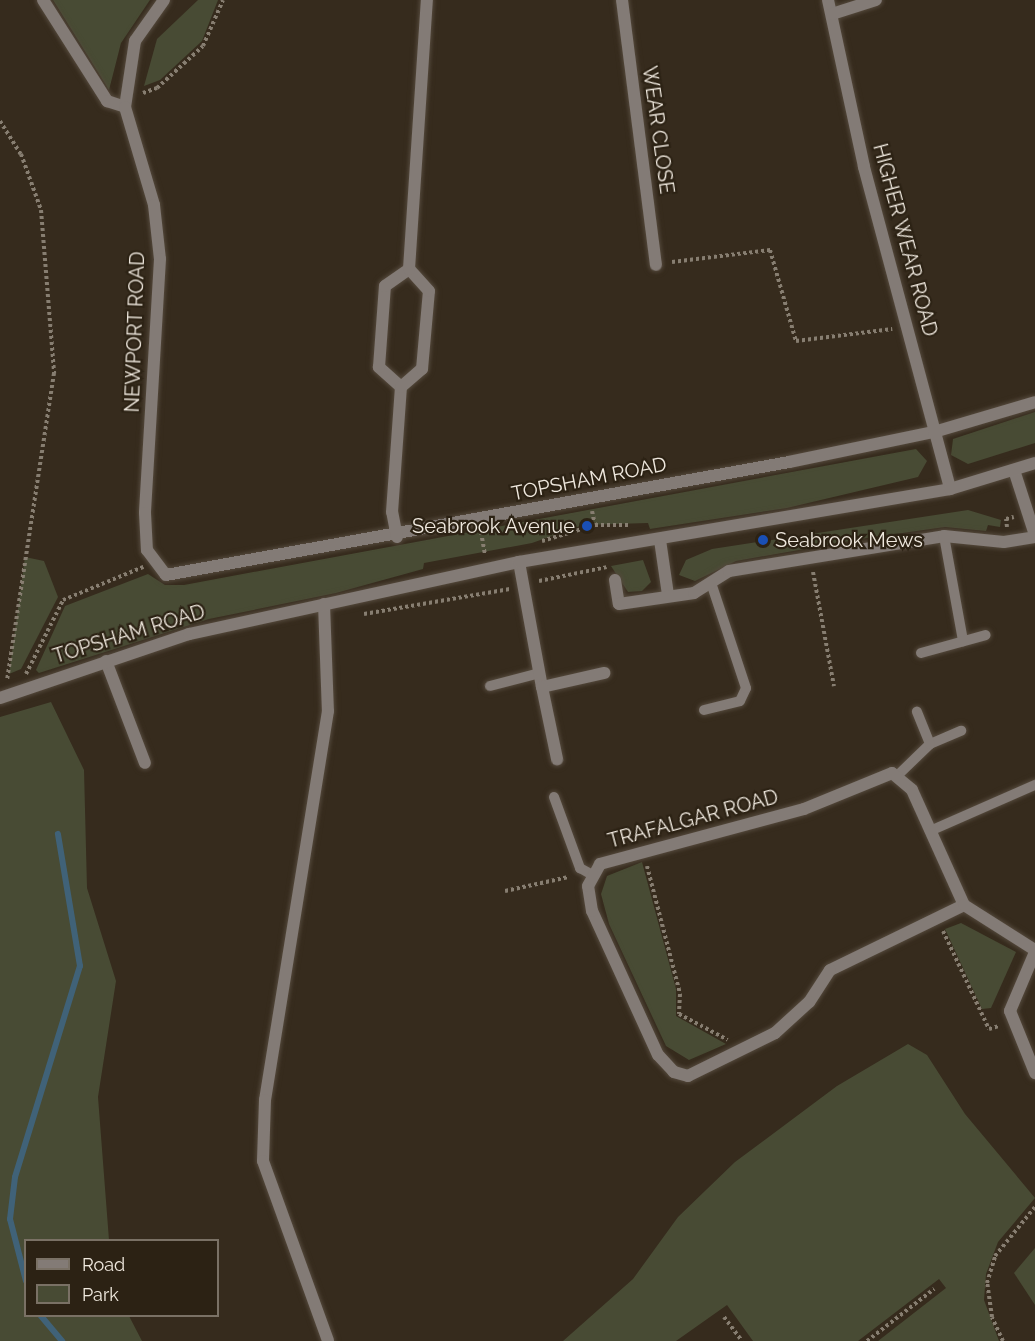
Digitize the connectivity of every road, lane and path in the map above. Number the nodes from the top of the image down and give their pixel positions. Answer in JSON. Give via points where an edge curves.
{"nodes":[{"id":1,"x":43,"y":0,"type":"edge"},
{"id":2,"x":164,"y":0,"type":"edge"},
{"id":3,"x":223,"y":0,"type":"edge"},
{"id":4,"x":427,"y":0,"type":"edge"},
{"id":5,"x":622,"y":0,"type":"edge"},
{"id":6,"x":828,"y":0,"type":"edge"},
{"id":7,"x":876,"y":0,"type":"edge"},
{"id":8,"x":832,"y":14,"type":"junction"},
{"id":9,"x":125,"y":103,"type":"junction"},
{"id":10,"x":0,"y":121,"type":"edge"},
{"id":11,"x":656,"y":265,"type":"joint"},
{"id":12,"x":409,"y":269,"type":"junction"},
{"id":13,"x":909,"y":328,"type":"junction"},
{"id":14,"x":401,"y":387,"type":"junction"},
{"id":15,"x":1035,"y":402,"type":"edge"},
{"id":16,"x":934,"y":432,"type":"junction"},
{"id":17,"x":1035,"y":463,"type":"edge"},
{"id":18,"x":1014,"y":470,"type":"junction"},
{"id":19,"x":950,"y":489,"type":"junction"},
{"id":20,"x":479,"y":520,"type":"junction"},
{"id":21,"x":944,"y":536,"type":"junction"},
{"id":22,"x":1035,"y":536,"type":"edge"},
{"id":23,"x":397,"y":537,"type":"junction"},
{"id":24,"x":660,"y":540,"type":"junction"},
{"id":25,"x":485,"y":554,"type":"dead end"},
{"id":26,"x":810,"y":559,"type":"junction"},
{"id":27,"x":519,"y":562,"type":"junction"},
{"id":28,"x":152,"y":564,"type":"junction"},
{"id":29,"x":615,"y":580,"type":"dead end"},
{"id":30,"x":711,"y":583,"type":"junction"},
{"id":31,"x":668,"y":595,"type":"junction"},
{"id":32,"x":324,"y":604,"type":"junction"},
{"id":33,"x":986,"y":635,"type":"dead end"},
{"id":34,"x":963,"y":641,"type":"junction"},
{"id":35,"x":921,"y":652,"type":"dead end"},
{"id":36,"x":106,"y":661,"type":"junction"},
{"id":37,"x":32,"y":662,"type":"dead end"},
{"id":38,"x":604,"y":673,"type":"dead end"},
{"id":39,"x":536,"y":674,"type":"junction"},
{"id":40,"x":7,"y":681,"type":"dead end"},
{"id":41,"x":490,"y":686,"type":"dead end"},
{"id":42,"x":834,"y":686,"type":"dead end"},
{"id":43,"x":542,"y":687,"type":"junction"},
{"id":44,"x":0,"y":698,"type":"edge"},
{"id":45,"x":704,"y":710,"type":"dead end"},
{"id":46,"x":917,"y":711,"type":"dead end"},
{"id":47,"x":961,"y":731,"type":"dead end"},
{"id":48,"x":930,"y":744,"type":"junction"},
{"id":49,"x":557,"y":759,"type":"dead end"},
{"id":50,"x":145,"y":763,"type":"dead end"},
{"id":51,"x":899,"y":774,"type":"junction"},
{"id":52,"x":1035,"y":785,"type":"edge"},
{"id":53,"x":554,"y":797,"type":"dead end"},
{"id":54,"x":930,"y":831,"type":"junction"},
{"id":55,"x":643,"y":851,"type":"junction"},
{"id":56,"x":589,"y":880,"type":"junction"},
{"id":57,"x":505,"y":891,"type":"dead end"},
{"id":58,"x":964,"y":905,"type":"junction"},
{"id":59,"x":938,"y":919,"type":"junction"},
{"id":60,"x":1035,"y":951,"type":"edge"},
{"id":61,"x":1012,"y":1023,"type":"junction"},
{"id":62,"x":734,"y":1051,"type":"junction"},
{"id":63,"x":1035,"y":1073,"type":"edge"},
{"id":64,"x":1035,"y":1207,"type":"edge"},
{"id":65,"x":934,"y":1289,"type":"dead end"},
{"id":66,"x":724,"y":1317,"type":"dead end"},
{"id":67,"x":328,"y":1341,"type":"edge"},
{"id":68,"x":742,"y":1341,"type":"edge"},
{"id":69,"x":867,"y":1341,"type":"edge"},
{"id":70,"x":1003,"y":1341,"type":"edge"}],
"edges":[{"from":1,"to":9,"type":"street","via":[[107,101]]},
{"from":2,"to":9,"type":"street","name":"NEWPORT ROAD","via":[[135,41]]},
{"from":3,"to":9,"type":"path","via":[[218,21],[197,53],[158,88]]},
{"from":4,"to":12,"type":"street"},
{"from":5,"to":11,"type":"street","name":"WEAR CLOSE"},
{"from":6,"to":8,"type":"street","name":"HIGHER WEAR ROAD"},
{"from":7,"to":8,"type":"street"},
{"from":8,"to":13,"type":"street","name":"HIGHER WEAR ROAD","via":[[864,167]]},
{"from":9,"to":28,"type":"street","name":"NEWPORT ROAD","via":[[154,205],[160,259],[146,513]]},
{"from":10,"to":40,"type":"path","via":[[21,154],[41,210],[54,374]]},
{"from":11,"to":13,"type":"path","via":[[770,250],[796,341]]},
{"from":12,"to":14,"type":"street","via":[[429,291],[422,369]]},
{"from":12,"to":14,"type":"street","via":[[385,286],[379,367]]},
{"from":13,"to":16,"type":"street","name":"HIGHER WEAR ROAD"},
{"from":14,"to":23,"type":"street","via":[[392,512]]},
{"from":15,"to":16,"type":"street","name":"TOPSHAM ROAD"},
{"from":16,"to":19,"type":"street","name":"HIGHER WEAR ROAD"},
{"from":16,"to":20,"type":"street","name":"TOPSHAM ROAD"},
{"from":17,"to":18,"type":"street","name":"TOPSHAM ROAD"},
{"from":18,"to":19,"type":"street","name":"TOPSHAM ROAD"},
{"from":18,"to":22,"type":"street"},
{"from":19,"to":24,"type":"street","name":"TOPSHAM ROAD"},
{"from":20,"to":23,"type":"street","name":"TOPSHAM ROAD"},
{"from":20,"to":25,"type":"path"},
{"from":21,"to":22,"type":"street","via":[[1004,542]]},
{"from":21,"to":26,"type":"street"},
{"from":21,"to":34,"type":"lane"},
{"from":23,"to":28,"type":"street","name":"TOPSHAM ROAD","via":[[176,577]]},
{"from":24,"to":27,"type":"street","name":"TOPSHAM ROAD"},
{"from":24,"to":31,"type":"street"},
{"from":26,"to":30,"type":"street","via":[[729,571]]},
{"from":26,"to":42,"type":"path"},
{"from":27,"to":32,"type":"street","name":"TOPSHAM ROAD"},
{"from":27,"to":39,"type":"street","via":[[537,642]]},
{"from":28,"to":37,"type":"path","via":[[63,600]]},
{"from":29,"to":31,"type":"street","via":[[619,604]]},
{"from":30,"to":31,"type":"street","via":[[694,593]]},
{"from":30,"to":45,"type":"lane","via":[[746,688],[740,701]]},
{"from":32,"to":36,"type":"street","name":"TOPSHAM ROAD","via":[[189,634]]},
{"from":32,"to":67,"type":"street","via":[[328,711],[265,1100],[263,1161]]},
{"from":33,"to":34,"type":"lane"},
{"from":34,"to":35,"type":"lane"},
{"from":36,"to":44,"type":"street","name":"TOPSHAM ROAD"},
{"from":36,"to":50,"type":"street"},
{"from":38,"to":43,"type":"street"},
{"from":39,"to":41,"type":"lane"},
{"from":39,"to":43,"type":"street"},
{"from":43,"to":49,"type":"street"},
{"from":46,"to":48,"type":"lane"},
{"from":47,"to":48,"type":"lane"},
{"from":48,"to":51,"type":"lane"},
{"from":51,"to":54,"type":"street"},
{"from":51,"to":55,"type":"street","name":"TRAFALGAR ROAD","via":[[883,775],[804,809]]},
{"from":52,"to":54,"type":"lane"},
{"from":53,"to":56,"type":"lane","via":[[580,868]]},
{"from":54,"to":58,"type":"street"},
{"from":55,"to":56,"type":"street","name":"TRAFALGAR ROAD","via":[[600,864]]},
{"from":55,"to":62,"type":"path","via":[[680,994],[679,1014],[728,1040]]},
{"from":56,"to":57,"type":"path","via":[[562,875]]},
{"from":56,"to":62,"type":"street","via":[[592,911],[658,1055],[675,1072],[688,1076]]},
{"from":58,"to":59,"type":"street"},
{"from":58,"to":60,"type":"street"},
{"from":59,"to":61,"type":"path","via":[[989,1029]]},
{"from":59,"to":62,"type":"street","via":[[830,970],[798,1014],[775,1033]]},
{"from":60,"to":61,"type":"street","via":[[1013,998]]},
{"from":61,"to":63,"type":"street"},
{"from":64,"to":70,"type":"path","via":[[995,1257],[987,1283],[992,1317]]},
{"from":65,"to":69,"type":"path"},
{"from":66,"to":68,"type":"path"}]}
